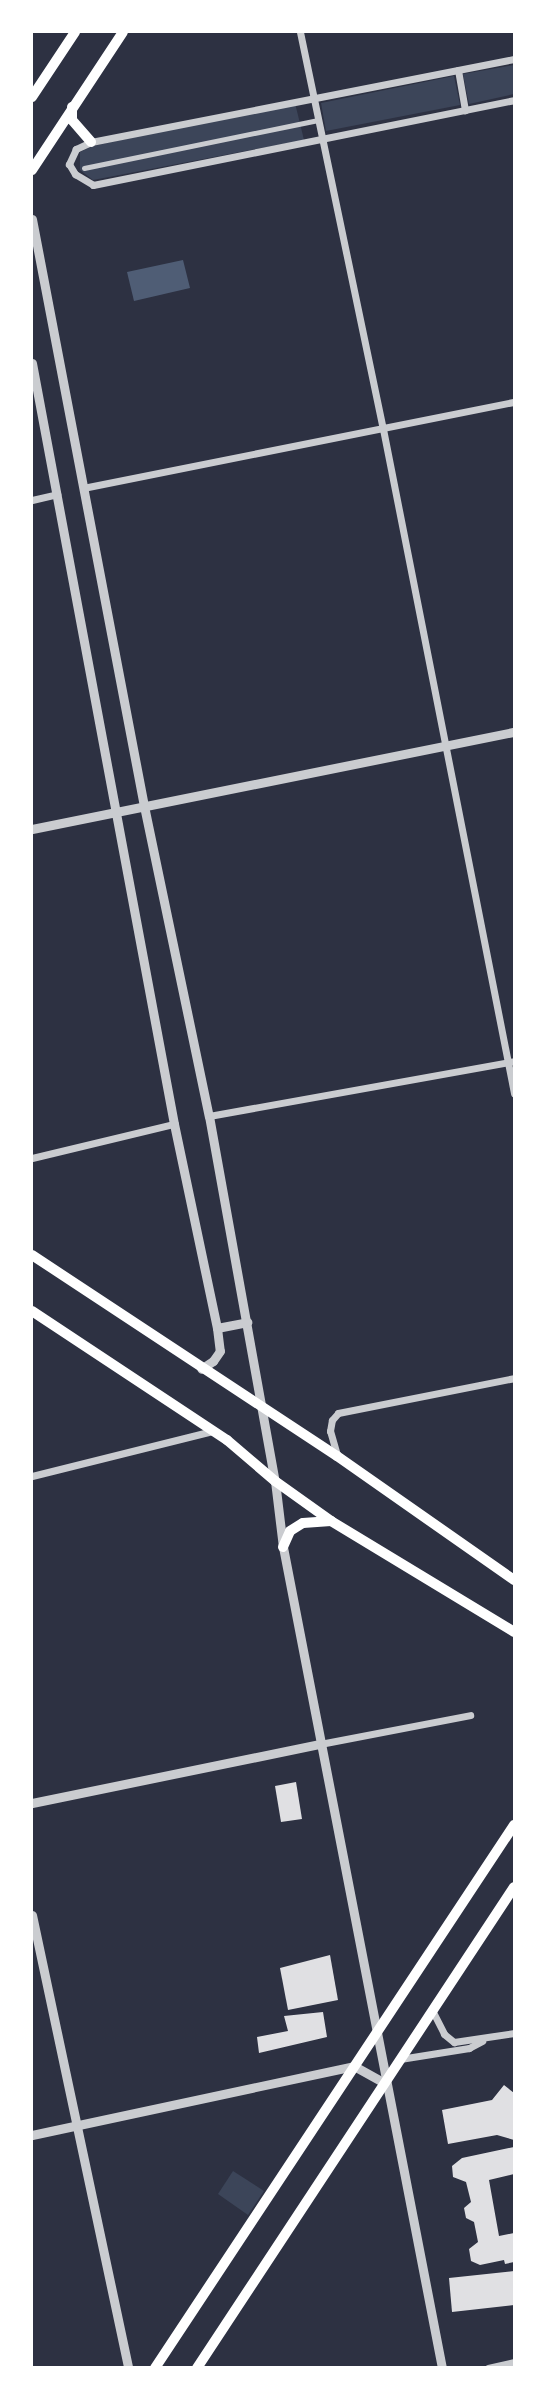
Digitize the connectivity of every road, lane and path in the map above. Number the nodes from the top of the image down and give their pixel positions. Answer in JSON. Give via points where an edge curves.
{"nodes":[{"id":1,"x":75,"y":32,"type":"edge"},
{"id":2,"x":123,"y":32,"type":"edge"},
{"id":3,"x":300,"y":32,"type":"edge"},
{"id":4,"x":514,"y":59,"type":"edge"},
{"id":5,"x":458,"y":70,"type":"junction"},
{"id":6,"x":32,"y":97,"type":"edge"},
{"id":7,"x":314,"y":97,"type":"junction"},
{"id":8,"x":514,"y":100,"type":"edge"},
{"id":9,"x":72,"y":107,"type":"junction"},
{"id":10,"x":465,"y":110,"type":"junction"},
{"id":11,"x":318,"y":120,"type":"junction"},
{"id":12,"x":321,"y":138,"type":"junction"},
{"id":13,"x":91,"y":142,"type":"junction"},
{"id":14,"x":84,"y":168,"type":"dead end"},
{"id":15,"x":32,"y":170,"type":"edge"},
{"id":16,"x":32,"y":219,"type":"edge"},
{"id":17,"x":32,"y":363,"type":"edge"},
{"id":18,"x":514,"y":402,"type":"edge"},
{"id":19,"x":383,"y":429,"type":"junction"},
{"id":20,"x":83,"y":488,"type":"junction"},
{"id":21,"x":57,"y":494,"type":"junction"},
{"id":22,"x":32,"y":500,"type":"edge"},
{"id":23,"x":514,"y":732,"type":"edge"},
{"id":24,"x":446,"y":746,"type":"junction"},
{"id":25,"x":144,"y":806,"type":"junction"},
{"id":26,"x":116,"y":813,"type":"junction"},
{"id":27,"x":32,"y":829,"type":"edge"},
{"id":28,"x":512,"y":1061,"type":"edge"},
{"id":29,"x":514,"y":1094,"type":"edge"},
{"id":30,"x":209,"y":1116,"type":"junction"},
{"id":31,"x":174,"y":1125,"type":"junction"},
{"id":32,"x":32,"y":1158,"type":"edge"},
{"id":33,"x":32,"y":1255,"type":"edge"},
{"id":34,"x":32,"y":1311,"type":"edge"},
{"id":35,"x":247,"y":1322,"type":"junction"},
{"id":36,"x":217,"y":1328,"type":"junction"},
{"id":37,"x":201,"y":1369,"type":"junction"},
{"id":38,"x":514,"y":1378,"type":"edge"},
{"id":39,"x":259,"y":1404,"type":"junction"},
{"id":40,"x":212,"y":1431,"type":"junction"},
{"id":41,"x":337,"y":1455,"type":"junction"},
{"id":42,"x":32,"y":1476,"type":"edge"},
{"id":43,"x":275,"y":1481,"type":"junction"},
{"id":44,"x":331,"y":1521,"type":"junction"},
{"id":45,"x":282,"y":1547,"type":"junction"},
{"id":46,"x":514,"y":1580,"type":"edge"},
{"id":47,"x":514,"y":1632,"type":"edge"},
{"id":48,"x":470,"y":1715,"type":"dead end"},
{"id":49,"x":320,"y":1744,"type":"junction"},
{"id":50,"x":32,"y":1803,"type":"edge"},
{"id":51,"x":514,"y":1825,"type":"edge"},
{"id":52,"x":514,"y":1887,"type":"edge"},
{"id":53,"x":32,"y":1915,"type":"edge"},
{"id":54,"x":432,"y":2010,"type":"junction"},
{"id":55,"x":375,"y":2033,"type":"junction"},
{"id":56,"x":514,"y":2033,"type":"edge"},
{"id":57,"x":486,"y":2039,"type":"junction"},
{"id":58,"x":400,"y":2059,"type":"junction"},
{"id":59,"x":354,"y":2066,"type":"junction"},
{"id":60,"x":385,"y":2083,"type":"junction"},
{"id":61,"x":78,"y":2125,"type":"junction"},
{"id":62,"x":32,"y":2135,"type":"edge"},
{"id":63,"x":514,"y":2362,"type":"edge"},
{"id":64,"x":128,"y":2368,"type":"edge"},
{"id":65,"x":155,"y":2368,"type":"edge"},
{"id":66,"x":197,"y":2368,"type":"edge"},
{"id":67,"x":442,"y":2368,"type":"edge"},
{"id":68,"x":488,"y":2368,"type":"edge"}],
"edges":[{"from":1,"to":6,"type":"main road"},
{"from":2,"to":9,"type":"main road"},
{"from":3,"to":7,"type":"street"},
{"from":4,"to":5,"type":"street"},
{"from":5,"to":7,"type":"street"},
{"from":5,"to":10,"type":"street"},
{"from":7,"to":11,"type":"street"},
{"from":7,"to":13,"type":"street"},
{"from":8,"to":10,"type":"street"},
{"from":9,"to":13,"type":"main road","via":[[72,120]]},
{"from":9,"to":15,"type":"main road"},
{"from":10,"to":12,"type":"street"},
{"from":11,"to":12,"type":"street"},
{"from":11,"to":14,"type":"street"},
{"from":12,"to":13,"type":"street","via":[[93,185],[75,174],[69,164],[76,149]]},
{"from":12,"to":19,"type":"street"},
{"from":16,"to":20,"type":"street"},
{"from":17,"to":21,"type":"street"},
{"from":18,"to":19,"type":"street"},
{"from":19,"to":20,"type":"street"},
{"from":19,"to":24,"type":"street"},
{"from":20,"to":25,"type":"street"},
{"from":21,"to":22,"type":"street"},
{"from":21,"to":26,"type":"street"},
{"from":23,"to":24,"type":"street"},
{"from":24,"to":25,"type":"street"},
{"from":24,"to":28,"type":"street"},
{"from":25,"to":26,"type":"street"},
{"from":25,"to":30,"type":"street"},
{"from":26,"to":27,"type":"street"},
{"from":26,"to":31,"type":"street"},
{"from":28,"to":29,"type":"street"},
{"from":28,"to":30,"type":"street"},
{"from":30,"to":35,"type":"street"},
{"from":31,"to":32,"type":"street"},
{"from":31,"to":36,"type":"street"},
{"from":33,"to":37,"type":"main road"},
{"from":34,"to":40,"type":"main road"},
{"from":35,"to":36,"type":"street"},
{"from":35,"to":39,"type":"street"},
{"from":36,"to":37,"type":"street","via":[[220,1351]]},
{"from":37,"to":39,"type":"main road"},
{"from":38,"to":41,"type":"street","via":[[347,1410],[332,1420],[330,1431]]},
{"from":39,"to":41,"type":"main road"},
{"from":39,"to":43,"type":"street"},
{"from":40,"to":42,"type":"street"},
{"from":40,"to":43,"type":"main road"},
{"from":41,"to":46,"type":"main road"},
{"from":43,"to":44,"type":"main road"},
{"from":43,"to":45,"type":"street"},
{"from":44,"to":45,"type":"main road","via":[[303,1523],[290,1531]]},
{"from":44,"to":47,"type":"main road"},
{"from":45,"to":49,"type":"street"},
{"from":48,"to":49,"type":"street"},
{"from":49,"to":50,"type":"street"},
{"from":49,"to":55,"type":"street"},
{"from":51,"to":55,"type":"main road"},
{"from":52,"to":54,"type":"main road"},
{"from":53,"to":61,"type":"street"},
{"from":54,"to":57,"type":"street","via":[[444,2034],[454,2042]]},
{"from":54,"to":58,"type":"main road"},
{"from":55,"to":59,"type":"main road"},
{"from":55,"to":60,"type":"street"},
{"from":56,"to":57,"type":"street"},
{"from":57,"to":58,"type":"street","via":[[469,2048]]},
{"from":58,"to":60,"type":"main road"},
{"from":59,"to":60,"type":"street"},
{"from":59,"to":61,"type":"street"},
{"from":59,"to":65,"type":"main road"},
{"from":60,"to":66,"type":"main road"},
{"from":60,"to":67,"type":"street"},
{"from":61,"to":62,"type":"street"},
{"from":61,"to":64,"type":"street"},
{"from":63,"to":68,"type":"street"}]}
